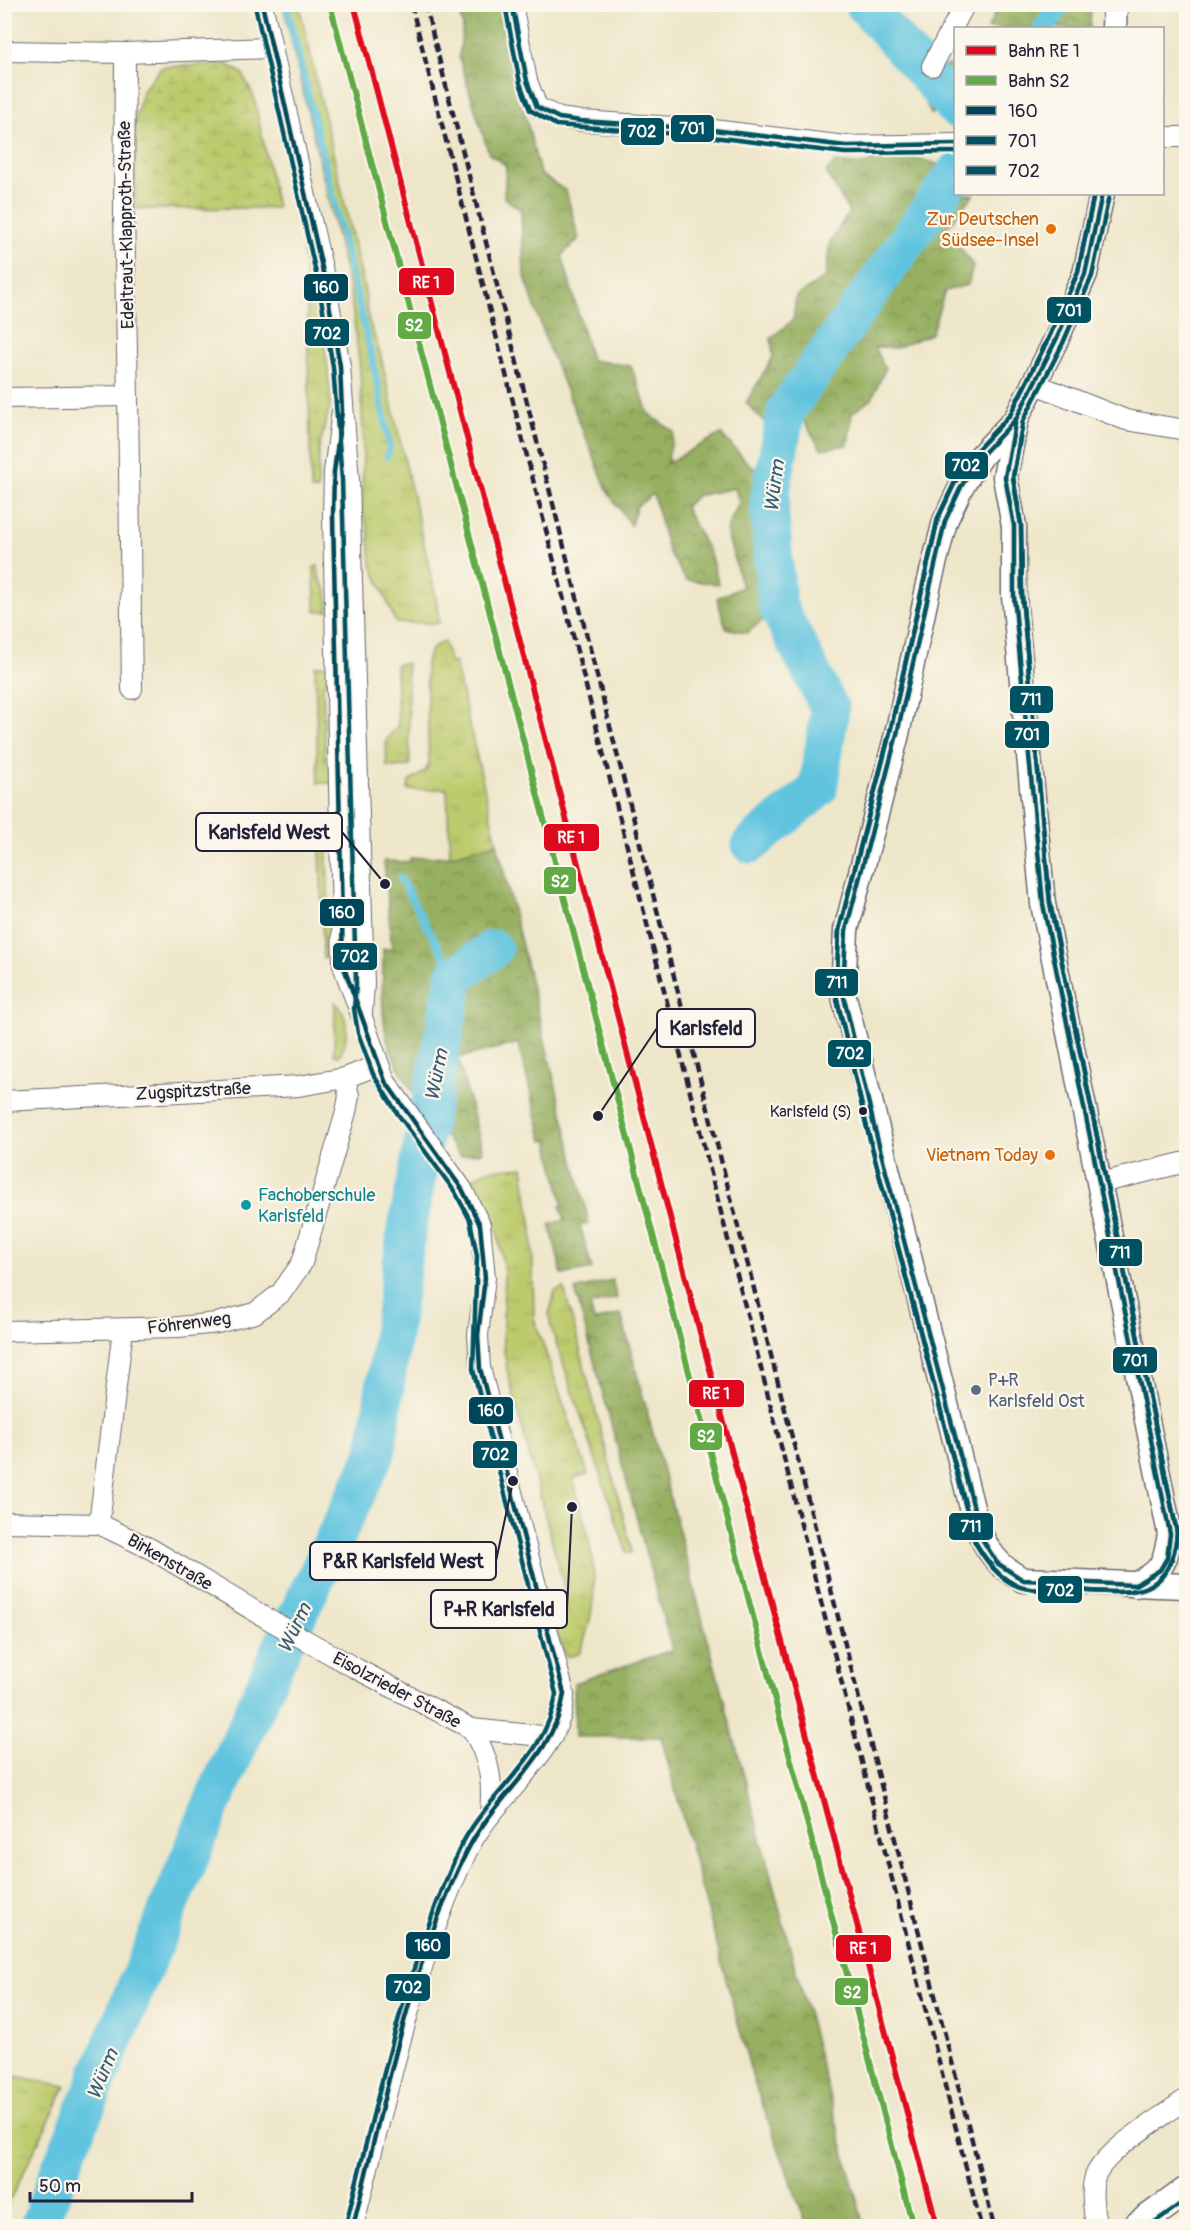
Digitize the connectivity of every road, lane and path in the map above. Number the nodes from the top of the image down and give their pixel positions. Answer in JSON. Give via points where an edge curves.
{"nodes":[{"id":1,"x":262,"y":4,"type":"edge"},
{"id":2,"x":512,"y":4,"type":"edge"},
{"id":3,"x":1115,"y":4,"type":"edge"},
{"id":4,"x":958,"y":9,"type":"edge"},
{"id":5,"x":1114,"y":27,"type":"edge"},
{"id":6,"x":272,"y":48,"type":"junction"},
{"id":7,"x":4,"y":51,"type":"edge"},
{"id":8,"x":125,"y":53,"type":"junction"},
{"id":9,"x":932,"y":66,"type":"dead end"},
{"id":10,"x":1164,"y":136,"type":"edge"},
{"id":11,"x":1186,"y":137,"type":"edge"},
{"id":12,"x":952,"y":144,"type":"edge"},
{"id":13,"x":1102,"y":195,"type":"edge"},
{"id":14,"x":1035,"y":384,"type":"junction"},
{"id":15,"x":128,"y":396,"type":"junction"},
{"id":16,"x":4,"y":398,"type":"edge"},
{"id":17,"x":1016,"y":419,"type":"junction"},
{"id":18,"x":1186,"y":430,"type":"edge"},
{"id":19,"x":132,"y":688,"type":"dead end"},
{"id":20,"x":378,"y":1065,"type":"junction"},
{"id":21,"x":345,"y":1078,"type":"junction"},
{"id":22,"x":4,"y":1101,"type":"edge"},
{"id":23,"x":1186,"y":1161,"type":"edge"},
{"id":24,"x":1100,"y":1183,"type":"junction"},
{"id":25,"x":123,"y":1329,"type":"junction"},
{"id":26,"x":4,"y":1331,"type":"edge"},
{"id":27,"x":4,"y":1522,"type":"edge"},
{"id":28,"x":99,"y":1524,"type":"junction"},
{"id":29,"x":1170,"y":1534,"type":"junction"},
{"id":30,"x":1186,"y":1558,"type":"edge"},
{"id":31,"x":1135,"y":1585,"type":"junction"},
{"id":32,"x":1186,"y":1586,"type":"edge"},
{"id":33,"x":318,"y":1647,"type":"joint"},
{"id":34,"x":472,"y":1729,"type":"junction"},
{"id":35,"x":552,"y":1737,"type":"junction"},
{"id":36,"x":490,"y":1815,"type":"junction"},
{"id":37,"x":1186,"y":2099,"type":"edge"},
{"id":38,"x":1186,"y":2191,"type":"edge"},
{"id":39,"x":353,"y":2226,"type":"edge"},
{"id":40,"x":1096,"y":2226,"type":"edge"},
{"id":41,"x":1137,"y":2226,"type":"edge"}],
"edges":[{"from":1,"to":6,"type":"street"},
{"from":2,"to":12,"type":"street","via":[[527,81],[537,107],[559,118],[705,129],[846,146]]},
{"from":3,"to":5,"type":"street"},
{"from":4,"to":9,"type":"street"},
{"from":6,"to":8,"type":"street"},
{"from":6,"to":20,"type":"street","via":[[325,281],[340,366],[342,411],[333,516],[342,953],[345,975]]},
{"from":7,"to":8,"type":"street"},
{"from":8,"to":15,"type":"street","name":"Edeltraut-Klapproth-Straße"},
{"from":10,"to":11,"type":"street"},
{"from":13,"to":14,"type":"street","via":[[1084,274]]},
{"from":14,"to":17,"type":"street"},
{"from":14,"to":18,"type":"street","via":[[1126,420]]},
{"from":15,"to":16,"type":"street"},
{"from":15,"to":19,"type":"street","name":"Edeltraut-Klapproth-Straße"},
{"from":17,"to":24,"type":"street","via":[[1005,477],[1014,526],[1014,596],[1043,904]]},
{"from":17,"to":31,"type":"street","via":[[982,455],[945,521],[897,734],[846,930],[843,993],[982,1539],[997,1563],[1023,1580]]},
{"from":20,"to":21,"type":"street","name":"Zugspitzstraße"},
{"from":20,"to":35,"type":"street","via":[[407,1115],[469,1200],[480,1225],[485,1278],[478,1335],[480,1368],[564,1694]]},
{"from":21,"to":22,"type":"street","name":"Zugspitzstraße","via":[[299,1086]]},
{"from":21,"to":25,"type":"street","name":"Föhrenweg","via":[[349,1096],[346,1112],[302,1263],[281,1293],[255,1313],[217,1323]]},
{"from":23,"to":24,"type":"street"},
{"from":24,"to":29,"type":"street"},
{"from":25,"to":26,"type":"street","name":"Föhrenweg"},
{"from":25,"to":28,"type":"street"},
{"from":27,"to":28,"type":"street","name":"Birkenstraße"},
{"from":28,"to":33,"type":"street","name":"Birkenstraße","via":[[151,1549]]},
{"from":29,"to":30,"type":"street"},
{"from":29,"to":31,"type":"street","via":[[1167,1558],[1160,1570]]},
{"from":31,"to":32,"type":"street"},
{"from":33,"to":34,"type":"street","name":"Eisolzrieder Straße"},
{"from":34,"to":35,"type":"street","name":"Eisolzrieder Straße"},
{"from":34,"to":36,"type":"street","name":"Eisolzrieder Straße","via":[[486,1753],[492,1785]]},
{"from":35,"to":36,"type":"street"},
{"from":36,"to":39,"type":"street","via":[[467,1850],[435,1931],[407,2020]]},
{"from":37,"to":40,"type":"street","via":[[1113,2153],[1096,2174]]},
{"from":38,"to":41,"type":"main road"}]}
